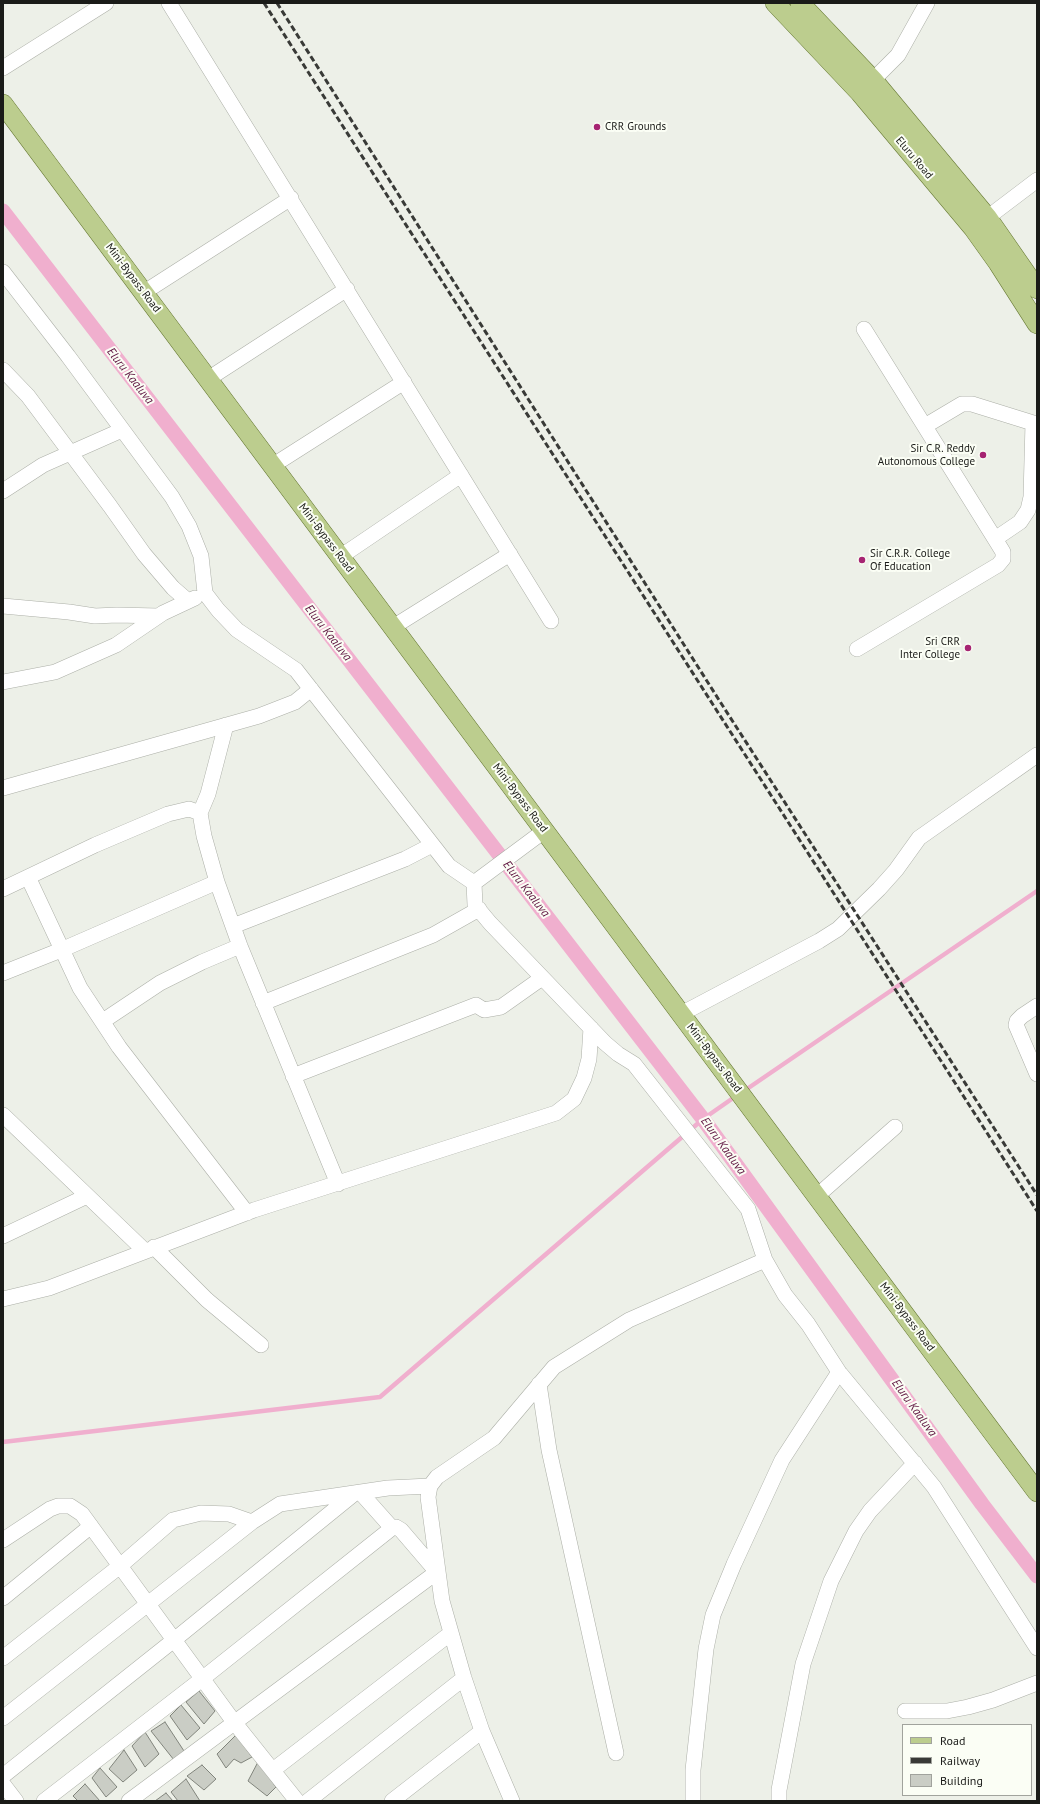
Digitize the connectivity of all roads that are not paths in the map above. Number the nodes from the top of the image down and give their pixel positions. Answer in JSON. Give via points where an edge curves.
{"nodes":[{"id":1,"x":106,"y":3,"type":"edge"},
{"id":2,"x":169,"y":3,"type":"edge"},
{"id":3,"x":775,"y":3,"type":"edge"},
{"id":4,"x":800,"y":3,"type":"edge"},
{"id":5,"x":927,"y":3,"type":"edge"},
{"id":6,"x":3,"y":68,"type":"edge"},
{"id":7,"x":867,"y":87,"type":"junction"},
{"id":8,"x":3,"y":104,"type":"edge"},
{"id":9,"x":1037,"y":180,"type":"edge"},
{"id":10,"x":291,"y":198,"type":"junction"},
{"id":11,"x":980,"y":223,"type":"junction"},
{"id":12,"x":3,"y":272,"type":"edge"},
{"id":13,"x":347,"y":289,"type":"junction"},
{"id":14,"x":1037,"y":289,"type":"edge"},
{"id":15,"x":143,"y":293,"type":"junction"},
{"id":16,"x":1037,"y":324,"type":"edge"},
{"id":17,"x":864,"y":329,"type":"dead end"},
{"id":18,"x":4,"y":375,"type":"edge"},
{"id":19,"x":208,"y":379,"type":"junction"},
{"id":20,"x":404,"y":382,"type":"junction"},
{"id":21,"x":1035,"y":422,"type":"edge"},
{"id":22,"x":925,"y":426,"type":"junction"},
{"id":23,"x":122,"y":430,"type":"junction"},
{"id":24,"x":70,"y":453,"type":"junction"},
{"id":25,"x":272,"y":466,"type":"junction"},
{"id":26,"x":461,"y":475,"type":"junction"},
{"id":27,"x":3,"y":491,"type":"edge"},
{"id":28,"x":995,"y":539,"type":"junction"},
{"id":29,"x":510,"y":554,"type":"junction"},
{"id":30,"x":340,"y":557,"type":"junction"},
{"id":31,"x":205,"y":593,"type":"junction"},
{"id":32,"x":188,"y":601,"type":"junction"},
{"id":33,"x":3,"y":606,"type":"edge"},
{"id":34,"x":158,"y":616,"type":"junction"},
{"id":35,"x":550,"y":620,"type":"dead end"},
{"id":36,"x":393,"y":627,"type":"junction"},
{"id":37,"x":857,"y":649,"type":"dead end"},
{"id":38,"x":3,"y":682,"type":"edge"},
{"id":39,"x":311,"y":689,"type":"junction"},
{"id":40,"x":226,"y":725,"type":"junction"},
{"id":41,"x":1037,"y":755,"type":"edge"},
{"id":42,"x":3,"y":788,"type":"edge"},
{"id":43,"x":200,"y":813,"type":"junction"},
{"id":44,"x":544,"y":831,"type":"junction"},
{"id":45,"x":432,"y":844,"type":"junction"},
{"id":46,"x":28,"y":877,"type":"junction"},
{"id":47,"x":217,"y":882,"type":"junction"},
{"id":48,"x":474,"y":883,"type":"junction"},
{"id":49,"x":3,"y":889,"type":"edge"},
{"id":50,"x":479,"y":909,"type":"junction"},
{"id":51,"x":233,"y":926,"type":"junction"},
{"id":52,"x":240,"y":946,"type":"junction"},
{"id":53,"x":61,"y":950,"type":"junction"},
{"id":54,"x":3,"y":973,"type":"edge"},
{"id":55,"x":542,"y":978,"type":"junction"},
{"id":56,"x":263,"y":1003,"type":"junction"},
{"id":57,"x":1037,"y":1006,"type":"edge"},
{"id":58,"x":683,"y":1017,"type":"junction"},
{"id":59,"x":102,"y":1021,"type":"junction"},
{"id":60,"x":591,"y":1028,"type":"junction"},
{"id":61,"x":1037,"y":1074,"type":"edge"},
{"id":62,"x":293,"y":1076,"type":"junction"},
{"id":63,"x":3,"y":1115,"type":"edge"},
{"id":64,"x":895,"y":1127,"type":"dead end"},
{"id":65,"x":338,"y":1184,"type":"junction"},
{"id":66,"x":87,"y":1196,"type":"junction"},
{"id":67,"x":817,"y":1196,"type":"junction"},
{"id":68,"x":247,"y":1213,"type":"junction"},
{"id":69,"x":3,"y":1236,"type":"edge"},
{"id":70,"x":149,"y":1249,"type":"junction"},
{"id":71,"x":765,"y":1260,"type":"junction"},
{"id":72,"x":3,"y":1299,"type":"edge"},
{"id":73,"x":261,"y":1345,"type":"dead end"},
{"id":74,"x":840,"y":1372,"type":"junction"},
{"id":75,"x":539,"y":1384,"type":"junction"},
{"id":76,"x":914,"y":1463,"type":"junction"},
{"id":77,"x":430,"y":1486,"type":"junction"},
{"id":78,"x":1037,"y":1492,"type":"edge"},
{"id":79,"x":358,"y":1493,"type":"junction"},
{"id":80,"x":252,"y":1522,"type":"junction"},
{"id":81,"x":91,"y":1526,"type":"junction"},
{"id":82,"x":392,"y":1528,"type":"junction"},
{"id":83,"x":3,"y":1540,"type":"edge"},
{"id":84,"x":120,"y":1566,"type":"junction"},
{"id":85,"x":437,"y":1572,"type":"junction"},
{"id":86,"x":3,"y":1598,"type":"edge"},
{"id":87,"x":148,"y":1605,"type":"junction"},
{"id":88,"x":451,"y":1633,"type":"junction"},
{"id":89,"x":174,"y":1640,"type":"junction"},
{"id":90,"x":1037,"y":1648,"type":"edge"},
{"id":91,"x":3,"y":1658,"type":"edge"},
{"id":92,"x":464,"y":1678,"type":"junction"},
{"id":93,"x":202,"y":1679,"type":"junction"},
{"id":94,"x":1037,"y":1683,"type":"edge"},
{"id":95,"x":905,"y":1711,"type":"dead end"},
{"id":96,"x":3,"y":1718,"type":"edge"},
{"id":97,"x":234,"y":1722,"type":"junction"},
{"id":98,"x":482,"y":1731,"type":"junction"},
{"id":99,"x":616,"y":1752,"type":"dead end"},
{"id":100,"x":273,"y":1770,"type":"junction"},
{"id":101,"x":3,"y":1776,"type":"edge"},
{"id":102,"x":3,"y":1784,"type":"edge"},
{"id":103,"x":16,"y":1801,"type":"edge"},
{"id":104,"x":44,"y":1801,"type":"edge"},
{"id":105,"x":129,"y":1801,"type":"edge"},
{"id":106,"x":297,"y":1801,"type":"edge"},
{"id":107,"x":308,"y":1801,"type":"edge"},
{"id":108,"x":392,"y":1801,"type":"edge"},
{"id":109,"x":512,"y":1801,"type":"edge"},
{"id":110,"x":693,"y":1801,"type":"edge"},
{"id":111,"x":779,"y":1801,"type":"edge"}],
"edges":[{"from":1,"to":6,"type":"street"},
{"from":2,"to":10,"type":"street"},
{"from":3,"to":7,"type":"main road","name":"Eluru Road"},
{"from":4,"to":7,"type":"main road","name":"Eluru Road"},
{"from":5,"to":7,"type":"street","via":[[898,55]]},
{"from":7,"to":11,"type":"main road","name":"Eluru Road"},
{"from":8,"to":15,"type":"main road","name":"Mini-Bypass Road"},
{"from":9,"to":11,"type":"street"},
{"from":10,"to":13,"type":"street"},
{"from":10,"to":15,"type":"street"},
{"from":11,"to":14,"type":"main road","name":"Eluru Road"},
{"from":11,"to":16,"type":"main road","name":"Eluru Road","via":[[998,262]]},
{"from":12,"to":23,"type":"street"},
{"from":13,"to":19,"type":"street"},
{"from":13,"to":20,"type":"street"},
{"from":15,"to":19,"type":"main road","name":"Mini-Bypass Road"},
{"from":17,"to":22,"type":"street"},
{"from":18,"to":24,"type":"street","via":[[28,396]]},
{"from":19,"to":25,"type":"main road","name":"Mini-Bypass Road"},
{"from":20,"to":25,"type":"street"},
{"from":20,"to":26,"type":"street"},
{"from":21,"to":22,"type":"street","via":[[972,404],[962,404]]},
{"from":21,"to":28,"type":"street","via":[[1028,510],[1020,522]]},
{"from":22,"to":28,"type":"street"},
{"from":23,"to":24,"type":"street"},
{"from":23,"to":31,"type":"street","via":[[172,497],[189,526],[202,556]]},
{"from":24,"to":27,"type":"street","via":[[43,465]]},
{"from":24,"to":32,"type":"street","via":[[144,554],[173,588]]},
{"from":25,"to":30,"type":"main road","name":"Mini-Bypass Road"},
{"from":26,"to":29,"type":"street"},
{"from":26,"to":30,"type":"street"},
{"from":28,"to":37,"type":"street","via":[[1003,552],[1003,559],[998,565]]},
{"from":29,"to":35,"type":"street"},
{"from":29,"to":36,"type":"street"},
{"from":30,"to":36,"type":"main road","name":"Mini-Bypass Road"},
{"from":31,"to":32,"type":"street"},
{"from":31,"to":39,"type":"street","via":[[237,630],[296,670]]},
{"from":32,"to":34,"type":"street"},
{"from":33,"to":34,"type":"street","via":[[95,616]]},
{"from":34,"to":38,"type":"street","via":[[116,645],[54,672]]},
{"from":36,"to":44,"type":"main road","name":"Mini-Bypass Road"},
{"from":39,"to":40,"type":"street","via":[[295,702]]},
{"from":39,"to":45,"type":"street"},
{"from":40,"to":42,"type":"street"},
{"from":40,"to":43,"type":"street","via":[[208,794]]},
{"from":41,"to":58,"type":"street","via":[[919,838],[879,890],[838,930]]},
{"from":43,"to":46,"type":"street","via":[[189,809],[168,814]]},
{"from":43,"to":47,"type":"street"},
{"from":44,"to":48,"type":"street"},
{"from":44,"to":58,"type":"main road","name":"Mini-Bypass Road"},
{"from":45,"to":48,"type":"street","via":[[449,866]]},
{"from":45,"to":51,"type":"street","via":[[405,859]]},
{"from":46,"to":49,"type":"street"},
{"from":46,"to":53,"type":"street"},
{"from":47,"to":51,"type":"street"},
{"from":47,"to":53,"type":"street"},
{"from":48,"to":50,"type":"street","via":[[475,905]]},
{"from":50,"to":55,"type":"street"},
{"from":50,"to":56,"type":"street","via":[[433,935]]},
{"from":51,"to":52,"type":"street"},
{"from":52,"to":56,"type":"street"},
{"from":52,"to":59,"type":"street","via":[[160,983]]},
{"from":53,"to":54,"type":"street"},
{"from":53,"to":59,"type":"street","via":[[80,988]]},
{"from":55,"to":60,"type":"street"},
{"from":55,"to":62,"type":"street","via":[[501,1007],[484,1010],[476,1005]]},
{"from":56,"to":62,"type":"street"},
{"from":57,"to":61,"type":"street","via":[[1022,1016],[1016,1025]]},
{"from":58,"to":67,"type":"main road","name":"Mini-Bypass Road"},
{"from":59,"to":68,"type":"street","via":[[119,1047]]},
{"from":60,"to":65,"type":"street","via":[[589,1059],[584,1078],[574,1099],[556,1113]]},
{"from":60,"to":71,"type":"street","via":[[618,1054],[634,1064],[748,1209]]},
{"from":62,"to":65,"type":"street"},
{"from":63,"to":66,"type":"street"},
{"from":64,"to":67,"type":"street"},
{"from":65,"to":68,"type":"street"},
{"from":66,"to":69,"type":"street"},
{"from":66,"to":70,"type":"street"},
{"from":67,"to":78,"type":"main road","name":"Mini-Bypass Road"},
{"from":68,"to":70,"type":"street"},
{"from":70,"to":72,"type":"street","via":[[48,1288]]},
{"from":70,"to":73,"type":"street"},
{"from":71,"to":74,"type":"street","via":[[785,1295]]},
{"from":71,"to":75,"type":"street","via":[[629,1320],[554,1367]]},
{"from":74,"to":76,"type":"street"},
{"from":74,"to":110,"type":"street","via":[[782,1460],[713,1615],[705,1656],[693,1770]]},
{"from":75,"to":77,"type":"street","via":[[494,1438],[437,1477]]},
{"from":75,"to":99,"type":"street","via":[[549,1450]]},
{"from":76,"to":90,"type":"street","via":[[939,1493]]},
{"from":76,"to":111,"type":"street","via":[[870,1511],[856,1531],[831,1581],[803,1664]]},
{"from":77,"to":79,"type":"street","via":[[388,1488]]},
{"from":77,"to":85,"type":"street","via":[[428,1497]]},
{"from":79,"to":80,"type":"street","via":[[280,1504]]},
{"from":79,"to":82,"type":"street"},
{"from":79,"to":89,"type":"street"},
{"from":80,"to":84,"type":"street","via":[[229,1514],[201,1513],[173,1520]]},
{"from":80,"to":87,"type":"street"},
{"from":81,"to":83,"type":"street","via":[[82,1514],[70,1506],[58,1506],[42,1513]]},
{"from":81,"to":84,"type":"street"},
{"from":81,"to":86,"type":"street"},
{"from":82,"to":85,"type":"street","via":[[401,1530]]},
{"from":82,"to":93,"type":"street"},
{"from":84,"to":87,"type":"street"},
{"from":84,"to":91,"type":"street"},
{"from":85,"to":88,"type":"street"},
{"from":85,"to":97,"type":"street"},
{"from":87,"to":89,"type":"street"},
{"from":87,"to":96,"type":"street"},
{"from":88,"to":92,"type":"street"},
{"from":88,"to":100,"type":"street"},
{"from":89,"to":93,"type":"street"},
{"from":89,"to":101,"type":"street"},
{"from":92,"to":98,"type":"street"},
{"from":92,"to":107,"type":"street"},
{"from":93,"to":97,"type":"street"},
{"from":93,"to":104,"type":"street"},
{"from":94,"to":95,"type":"street","via":[[968,1707],[947,1711]]},
{"from":97,"to":100,"type":"street"},
{"from":97,"to":105,"type":"street"},
{"from":98,"to":108,"type":"street"},
{"from":98,"to":109,"type":"street"},
{"from":100,"to":106,"type":"street"},
{"from":102,"to":103,"type":"street"}]}
